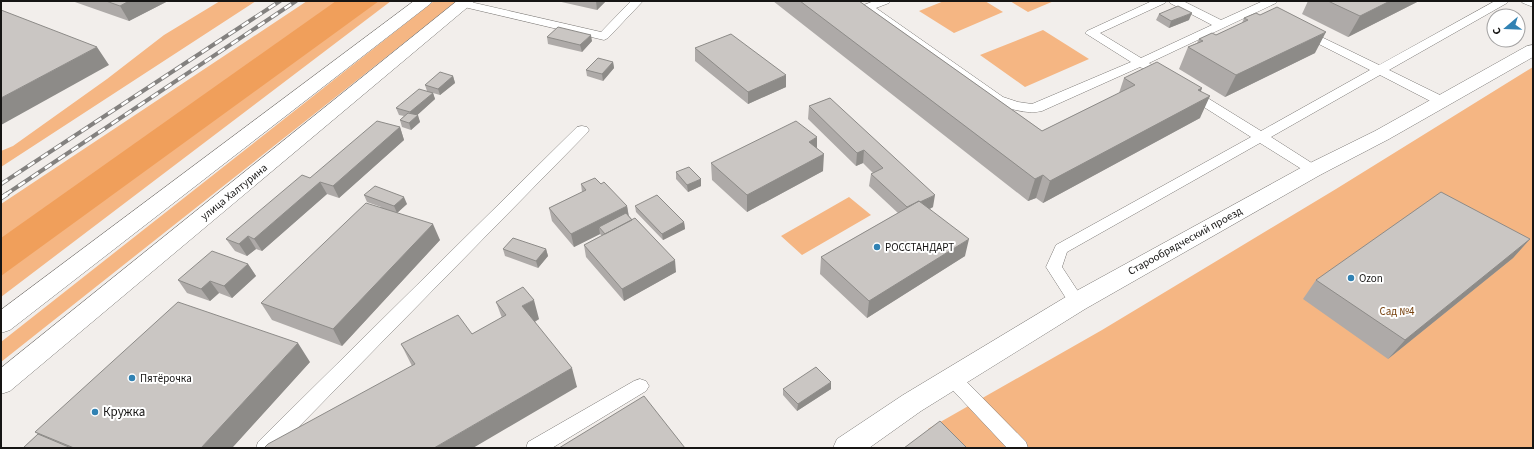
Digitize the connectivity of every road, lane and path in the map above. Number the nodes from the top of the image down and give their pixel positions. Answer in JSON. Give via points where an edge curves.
{"nodes":[{"id":1,"x":424,"y":1,"type":"edge"},
{"id":2,"x":637,"y":1,"type":"edge"},
{"id":3,"x":886,"y":1,"type":"edge"},
{"id":4,"x":1161,"y":1,"type":"edge"},
{"id":5,"x":1174,"y":1,"type":"edge"},
{"id":6,"x":1272,"y":1,"type":"edge"},
{"id":7,"x":1503,"y":1,"type":"edge"},
{"id":8,"x":1527,"y":1,"type":"edge"},
{"id":9,"x":466,"y":2,"type":"edge"},
{"id":10,"x":1533,"y":4,"type":"edge"},
{"id":11,"x":1258,"y":8,"type":"junction"},
{"id":12,"x":1272,"y":16,"type":"edge"},
{"id":13,"x":1221,"y":25,"type":"junction"},
{"id":14,"x":1293,"y":26,"type":"edge"},
{"id":15,"x":1533,"y":50,"type":"edge"},
{"id":16,"x":1141,"y":62,"type":"junction"},
{"id":17,"x":1378,"y":70,"type":"junction"},
{"id":18,"x":1161,"y":75,"type":"edge"},
{"id":19,"x":1181,"y":87,"type":"edge"},
{"id":20,"x":1441,"y":101,"type":"junction"},
{"id":21,"x":582,"y":130,"type":"dead end"},
{"id":22,"x":1260,"y":137,"type":"junction"},
{"id":23,"x":1313,"y":170,"type":"junction"},
{"id":24,"x":1077,"y":302,"type":"junction"},
{"id":25,"x":1,"y":323,"type":"edge"},
{"id":26,"x":952,"y":378,"type":"junction"},
{"id":27,"x":1,"y":383,"type":"edge"},
{"id":28,"x":640,"y":386,"type":"dead end"},
{"id":29,"x":265,"y":448,"type":"edge"},
{"id":30,"x":536,"y":448,"type":"edge"},
{"id":31,"x":847,"y":448,"type":"edge"},
{"id":32,"x":1019,"y":448,"type":"edge"}],
"edges":[{"from":1,"to":25,"type":"main road"},
{"from":2,"to":9,"type":"lane","via":[[604,36]]},
{"from":3,"to":16,"type":"lane","via":[[868,7],[998,100],[1020,108],[1037,108]]},
{"from":4,"to":16,"type":"lane","via":[[1091,33]]},
{"from":5,"to":13,"type":"lane"},
{"from":6,"to":11,"type":"lane"},
{"from":7,"to":17,"type":"lane"},
{"from":8,"to":10,"type":"lane"},
{"from":9,"to":27,"type":"main road","name":"улица Халтурина"},
{"from":11,"to":12,"type":"lane"},
{"from":11,"to":13,"type":"lane"},
{"from":13,"to":16,"type":"lane"},
{"from":14,"to":17,"type":"lane"},
{"from":15,"to":20,"type":"main road","name":"Старообрядческий проезд"},
{"from":16,"to":18,"type":"lane"},
{"from":17,"to":20,"type":"lane"},
{"from":17,"to":22,"type":"lane"},
{"from":19,"to":22,"type":"lane"},
{"from":20,"to":23,"type":"main road","name":"Старообрядческий проезд"},
{"from":21,"to":29,"type":"lane"},
{"from":22,"to":23,"type":"lane"},
{"from":22,"to":24,"type":"lane","via":[[1061,249],[1054,267]]},
{"from":23,"to":24,"type":"main road","name":"Старообрядческий проезд"},
{"from":24,"to":26,"type":"main road","name":"Старообрядческий проезд"},
{"from":26,"to":31,"type":"main road","name":"Старообрядческий проезд"},
{"from":26,"to":32,"type":"lane"},
{"from":28,"to":30,"type":"lane"}]}
